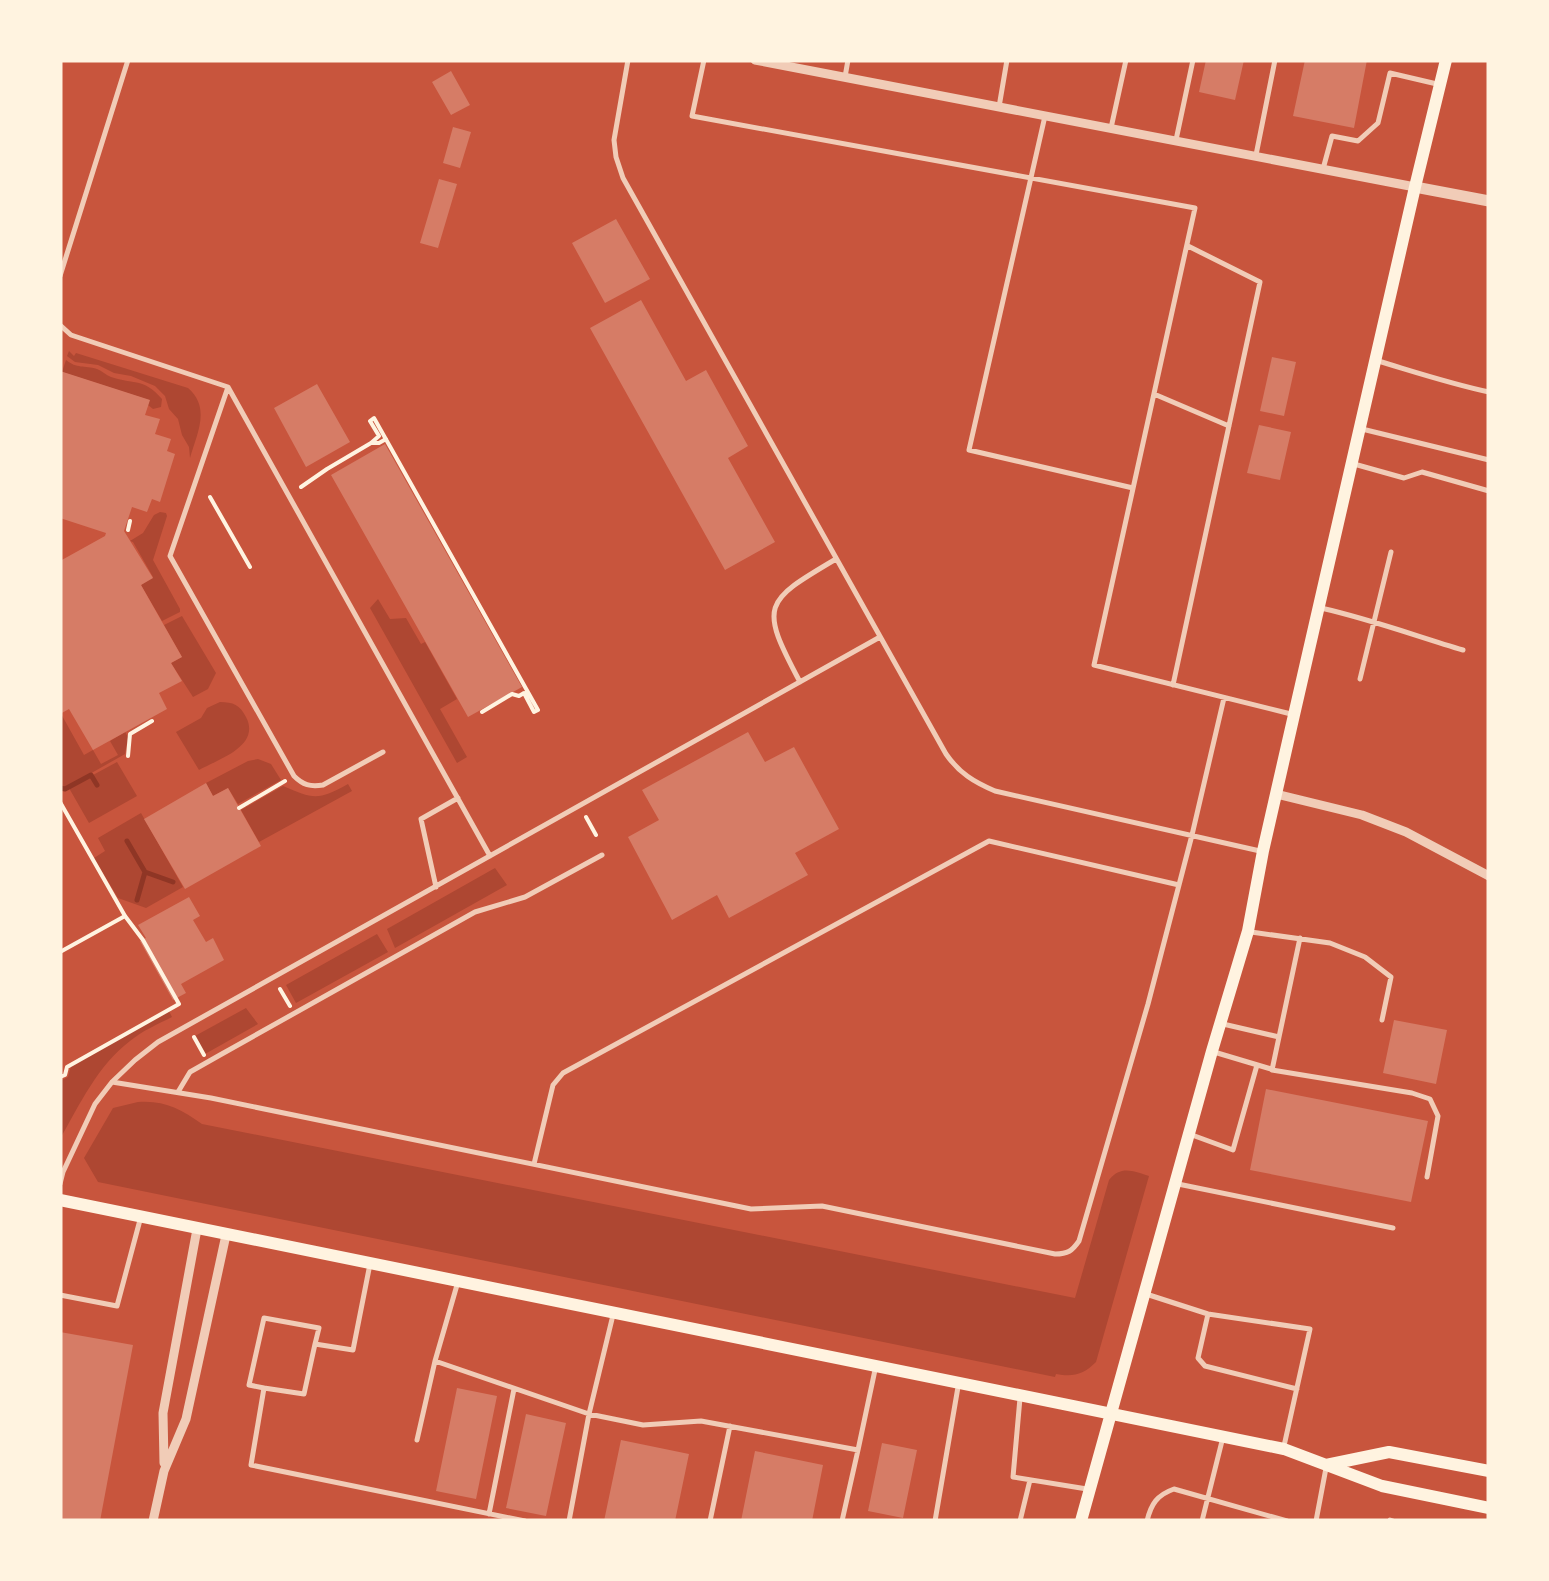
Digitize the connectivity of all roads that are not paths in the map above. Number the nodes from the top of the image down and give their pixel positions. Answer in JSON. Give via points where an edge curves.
{"nodes":[{"id":1,"x":128,"y":60,"type":"edge"},
{"id":2,"x":628,"y":60,"type":"edge"},
{"id":3,"x":704,"y":60,"type":"edge"},
{"id":4,"x":755,"y":60,"type":"edge"},
{"id":5,"x":848,"y":60,"type":"edge"},
{"id":6,"x":1007,"y":60,"type":"edge"},
{"id":7,"x":1126,"y":60,"type":"edge"},
{"id":8,"x":1193,"y":60,"type":"edge"},
{"id":9,"x":1275,"y":60,"type":"edge"},
{"id":10,"x":1446,"y":60,"type":"edge"},
{"id":11,"x":845,"y":77,"type":"junction"},
{"id":12,"x":1440,"y":84,"type":"junction"},
{"id":13,"x":999,"y":107,"type":"junction"},
{"id":14,"x":1045,"y":116,"type":"junction"},
{"id":15,"x":1112,"y":128,"type":"junction"},
{"id":16,"x":1176,"y":141,"type":"junction"},
{"id":17,"x":1256,"y":156,"type":"junction"},
{"id":18,"x":1323,"y":170,"type":"junction"},
{"id":19,"x":1031,"y":178,"type":"junction"},
{"id":20,"x":1415,"y":187,"type":"junction"},
{"id":21,"x":1489,"y":201,"type":"edge"},
{"id":22,"x":1187,"y":246,"type":"junction"},
{"id":23,"x":60,"y":276,"type":"edge"},
{"id":24,"x":60,"y":325,"type":"edge"},
{"id":25,"x":1375,"y":360,"type":"junction"},
{"id":26,"x":228,"y":387,"type":"junction"},
{"id":27,"x":1489,"y":392,"type":"edge"},
{"id":28,"x":1154,"y":394,"type":"junction"},
{"id":29,"x":1228,"y":426,"type":"junction"},
{"id":30,"x":1359,"y":428,"type":"junction"},
{"id":31,"x":1489,"y":460,"type":"edge"},
{"id":32,"x":1352,"y":463,"type":"junction"},
{"id":33,"x":1133,"y":488,"type":"junction"},
{"id":34,"x":1489,"y":491,"type":"edge"},
{"id":35,"x":1391,"y":552,"type":"dead end"},
{"id":36,"x":836,"y":558,"type":"junction"},
{"id":37,"x":1318,"y":607,"type":"junction"},
{"id":38,"x":1375,"y":621,"type":"junction"},
{"id":39,"x":880,"y":637,"type":"junction"},
{"id":40,"x":1464,"y":650,"type":"dead end"},
{"id":41,"x":1360,"y":679,"type":"dead end"},
{"id":42,"x":800,"y":682,"type":"junction"},
{"id":43,"x":1172,"y":685,"type":"junction"},
{"id":44,"x":1224,"y":698,"type":"junction"},
{"id":45,"x":1294,"y":715,"type":"junction"},
{"id":46,"x":383,"y":752,"type":"dead end"},
{"id":47,"x":1276,"y":794,"type":"junction"},
{"id":48,"x":458,"y":798,"type":"junction"},
{"id":49,"x":1192,"y":835,"type":"junction"},
{"id":50,"x":1263,"y":851,"type":"junction"},
{"id":51,"x":602,"y":855,"type":"dead end"},
{"id":52,"x":490,"y":856,"type":"junction"},
{"id":53,"x":1489,"y":876,"type":"edge"},
{"id":54,"x":436,"y":886,"type":"junction"},
{"id":55,"x":1179,"y":886,"type":"junction"},
{"id":56,"x":1248,"y":931,"type":"junction"},
{"id":57,"x":1300,"y":938,"type":"junction"},
{"id":58,"x":1382,"y":1020,"type":"dead end"},
{"id":59,"x":1220,"y":1023,"type":"junction"},
{"id":60,"x":1278,"y":1037,"type":"junction"},
{"id":61,"x":1212,"y":1051,"type":"junction"},
{"id":62,"x":1257,"y":1065,"type":"junction"},
{"id":63,"x":1272,"y":1070,"type":"junction"},
{"id":64,"x":112,"y":1082,"type":"junction"},
{"id":65,"x":178,"y":1092,"type":"junction"},
{"id":66,"x":1188,"y":1134,"type":"junction"},
{"id":67,"x":534,"y":1164,"type":"junction"},
{"id":68,"x":1427,"y":1177,"type":"dead end"},
{"id":69,"x":60,"y":1184,"type":"edge"},
{"id":70,"x":1175,"y":1184,"type":"junction"},
{"id":71,"x":60,"y":1200,"type":"edge"},
{"id":72,"x":140,"y":1217,"type":"junction"},
{"id":73,"x":1393,"y":1228,"type":"dead end"},
{"id":74,"x":198,"y":1229,"type":"junction"},
{"id":75,"x":226,"y":1235,"type":"junction"},
{"id":76,"x":370,"y":1264,"type":"junction"},
{"id":77,"x":458,"y":1282,"type":"junction"},
{"id":78,"x":1144,"y":1294,"type":"junction"},
{"id":79,"x":60,"y":1296,"type":"edge"},
{"id":80,"x":614,"y":1314,"type":"junction"},
{"id":81,"x":1208,"y":1314,"type":"junction"},
{"id":82,"x":316,"y":1344,"type":"junction"},
{"id":83,"x":434,"y":1361,"type":"junction"},
{"id":84,"x":875,"y":1367,"type":"junction"},
{"id":85,"x":958,"y":1384,"type":"junction"},
{"id":86,"x":264,"y":1388,"type":"junction"},
{"id":87,"x":515,"y":1388,"type":"junction"},
{"id":88,"x":1297,"y":1389,"type":"junction"},
{"id":89,"x":1020,"y":1396,"type":"junction"},
{"id":90,"x":589,"y":1414,"type":"junction"},
{"id":91,"x":1110,"y":1415,"type":"junction"},
{"id":92,"x":730,"y":1426,"type":"junction"},
{"id":93,"x":1223,"y":1437,"type":"junction"},
{"id":94,"x":417,"y":1440,"type":"dead end"},
{"id":95,"x":858,"y":1450,"type":"junction"},
{"id":96,"x":1284,"y":1450,"type":"junction"},
{"id":97,"x":1326,"y":1465,"type":"junction"},
{"id":98,"x":164,"y":1471,"type":"junction"},
{"id":99,"x":1489,"y":1472,"type":"edge"},
{"id":100,"x":1030,"y":1479,"type":"junction"},
{"id":101,"x":1090,"y":1490,"type":"junction"},
{"id":102,"x":1207,"y":1500,"type":"junction"},
{"id":103,"x":1489,"y":1508,"type":"edge"},
{"id":104,"x":489,"y":1514,"type":"junction"},
{"id":105,"x":154,"y":1521,"type":"edge"},
{"id":106,"x":524,"y":1521,"type":"edge"},
{"id":107,"x":569,"y":1521,"type":"edge"},
{"id":108,"x":710,"y":1521,"type":"edge"},
{"id":109,"x":842,"y":1521,"type":"edge"},
{"id":110,"x":936,"y":1521,"type":"edge"},
{"id":111,"x":1020,"y":1521,"type":"edge"},
{"id":112,"x":1081,"y":1521,"type":"edge"},
{"id":113,"x":1147,"y":1521,"type":"edge"},
{"id":114,"x":1202,"y":1521,"type":"edge"},
{"id":115,"x":1286,"y":1521,"type":"edge"},
{"id":116,"x":1316,"y":1521,"type":"edge"}],
"edges":[{"from":1,"to":23,"type":"lane"},
{"from":2,"to":36,"type":"lane","via":[[614,140],[623,178]]},
{"from":3,"to":19,"type":"lane","via":[[692,116]]},
{"from":4,"to":11,"type":"street"},
{"from":5,"to":11,"type":"lane"},
{"from":6,"to":13,"type":"lane"},
{"from":7,"to":15,"type":"lane"},
{"from":8,"to":16,"type":"lane"},
{"from":9,"to":17,"type":"lane"},
{"from":10,"to":12,"type":"main road"},
{"from":11,"to":13,"type":"street"},
{"from":12,"to":18,"type":"lane","via":[[1390,73],[1378,124],[1358,141],[1332,136]]},
{"from":12,"to":20,"type":"main road"},
{"from":13,"to":14,"type":"street"},
{"from":14,"to":15,"type":"street"},
{"from":14,"to":19,"type":"lane"},
{"from":15,"to":16,"type":"street"},
{"from":16,"to":17,"type":"street"},
{"from":17,"to":18,"type":"street"},
{"from":18,"to":20,"type":"street"},
{"from":19,"to":22,"type":"lane","via":[[1195,208]]},
{"from":19,"to":33,"type":"lane","via":[[970,450]]},
{"from":20,"to":21,"type":"street"},
{"from":20,"to":25,"type":"main road"},
{"from":22,"to":28,"type":"lane"},
{"from":22,"to":29,"type":"lane","via":[[1260,282]]},
{"from":24,"to":26,"type":"lane","via":[[71,336]]},
{"from":25,"to":27,"type":"lane"},
{"from":25,"to":30,"type":"main road"},
{"from":26,"to":46,"type":"lane","via":[[170,556],[301,783],[322,785]]},
{"from":26,"to":48,"type":"lane"},
{"from":28,"to":29,"type":"lane"},
{"from":28,"to":33,"type":"lane"},
{"from":29,"to":43,"type":"lane"},
{"from":30,"to":31,"type":"lane"},
{"from":30,"to":32,"type":"main road"},
{"from":32,"to":34,"type":"lane","via":[[1404,478],[1422,472]]},
{"from":32,"to":37,"type":"main road"},
{"from":33,"to":43,"type":"lane","via":[[1094,665]]},
{"from":35,"to":38,"type":"lane"},
{"from":36,"to":39,"type":"lane"},
{"from":36,"to":42,"type":"lane","via":[[797,582],[772,612]]},
{"from":37,"to":38,"type":"lane"},
{"from":37,"to":45,"type":"main road"},
{"from":38,"to":40,"type":"lane"},
{"from":38,"to":41,"type":"lane"},
{"from":39,"to":42,"type":"lane"},
{"from":39,"to":49,"type":"lane","via":[[946,754],[975,782]]},
{"from":42,"to":52,"type":"lane"},
{"from":43,"to":44,"type":"lane"},
{"from":44,"to":45,"type":"lane"},
{"from":44,"to":49,"type":"lane"},
{"from":45,"to":47,"type":"main road"},
{"from":47,"to":50,"type":"main road"},
{"from":47,"to":53,"type":"street","via":[[1392,826]]},
{"from":48,"to":52,"type":"lane"},
{"from":48,"to":54,"type":"lane","via":[[421,819]]},
{"from":49,"to":50,"type":"lane"},
{"from":49,"to":55,"type":"lane"},
{"from":50,"to":56,"type":"main road"},
{"from":51,"to":65,"type":"lane","via":[[525,898],[475,912],[190,1072]]},
{"from":52,"to":54,"type":"lane"},
{"from":54,"to":64,"type":"lane","via":[[158,1042]]},
{"from":55,"to":67,"type":"lane","via":[[989,841],[564,1073],[552,1086]]},
{"from":55,"to":67,"type":"lane","via":[[1079,1241],[1066,1254],[822,1206],[752,1209]]},
{"from":56,"to":57,"type":"lane"},
{"from":56,"to":59,"type":"main road"},
{"from":57,"to":58,"type":"lane","via":[[1365,957],[1390,977]]},
{"from":57,"to":60,"type":"lane"},
{"from":59,"to":60,"type":"lane"},
{"from":59,"to":61,"type":"main road"},
{"from":60,"to":63,"type":"lane"},
{"from":61,"to":62,"type":"lane"},
{"from":61,"to":66,"type":"main road"},
{"from":62,"to":63,"type":"lane"},
{"from":62,"to":66,"type":"lane","via":[[1233,1150]]},
{"from":63,"to":68,"type":"lane","via":[[1430,1099],[1438,1116]]},
{"from":64,"to":65,"type":"lane"},
{"from":64,"to":69,"type":"lane","via":[[95,1104]]},
{"from":65,"to":67,"type":"lane"},
{"from":66,"to":70,"type":"main road"},
{"from":70,"to":73,"type":"lane"},
{"from":70,"to":78,"type":"main road"},
{"from":71,"to":72,"type":"main road"},
{"from":72,"to":74,"type":"main road"},
{"from":72,"to":79,"type":"lane","via":[[117,1306]]},
{"from":74,"to":75,"type":"main road"},
{"from":74,"to":98,"type":"street","via":[[163,1413]]},
{"from":75,"to":76,"type":"main road"},
{"from":75,"to":98,"type":"street","via":[[186,1418]]},
{"from":76,"to":77,"type":"main road"},
{"from":76,"to":82,"type":"lane","via":[[353,1350]]},
{"from":77,"to":80,"type":"main road"},
{"from":77,"to":83,"type":"lane"},
{"from":78,"to":81,"type":"lane"},
{"from":78,"to":91,"type":"main road"},
{"from":80,"to":84,"type":"main road"},
{"from":80,"to":90,"type":"lane"},
{"from":81,"to":88,"type":"lane","via":[[1198,1358],[1206,1366]]},
{"from":81,"to":88,"type":"lane","via":[[1310,1329]]},
{"from":82,"to":86,"type":"lane","via":[[304,1394]]},
{"from":82,"to":86,"type":"lane","via":[[319,1328],[264,1318],[250,1386]]},
{"from":83,"to":87,"type":"lane"},
{"from":83,"to":94,"type":"lane"},
{"from":84,"to":85,"type":"main road"},
{"from":84,"to":95,"type":"lane"},
{"from":85,"to":89,"type":"main road"},
{"from":85,"to":110,"type":"lane"},
{"from":86,"to":104,"type":"lane","via":[[251,1466]]},
{"from":87,"to":90,"type":"lane"},
{"from":87,"to":104,"type":"lane"},
{"from":88,"to":96,"type":"lane"},
{"from":89,"to":91,"type":"main road"},
{"from":89,"to":100,"type":"lane","via":[[1013,1477]]},
{"from":90,"to":92,"type":"lane","via":[[643,1425]]},
{"from":90,"to":107,"type":"lane"},
{"from":91,"to":93,"type":"main road"},
{"from":91,"to":101,"type":"main road"},
{"from":92,"to":95,"type":"lane"},
{"from":92,"to":108,"type":"lane"},
{"from":93,"to":96,"type":"main road"},
{"from":93,"to":102,"type":"lane"},
{"from":95,"to":109,"type":"lane"},
{"from":96,"to":97,"type":"main road"},
{"from":97,"to":99,"type":"main road","via":[[1389,1452]]},
{"from":97,"to":103,"type":"main road","via":[[1382,1486]]},
{"from":97,"to":116,"type":"lane"},
{"from":98,"to":105,"type":"street"},
{"from":100,"to":101,"type":"lane"},
{"from":100,"to":111,"type":"lane"},
{"from":101,"to":112,"type":"main road"},
{"from":102,"to":113,"type":"lane","via":[[1174,1489],[1160,1494]]},
{"from":102,"to":114,"type":"lane"},
{"from":102,"to":115,"type":"lane"},
{"from":104,"to":106,"type":"lane"}]}
